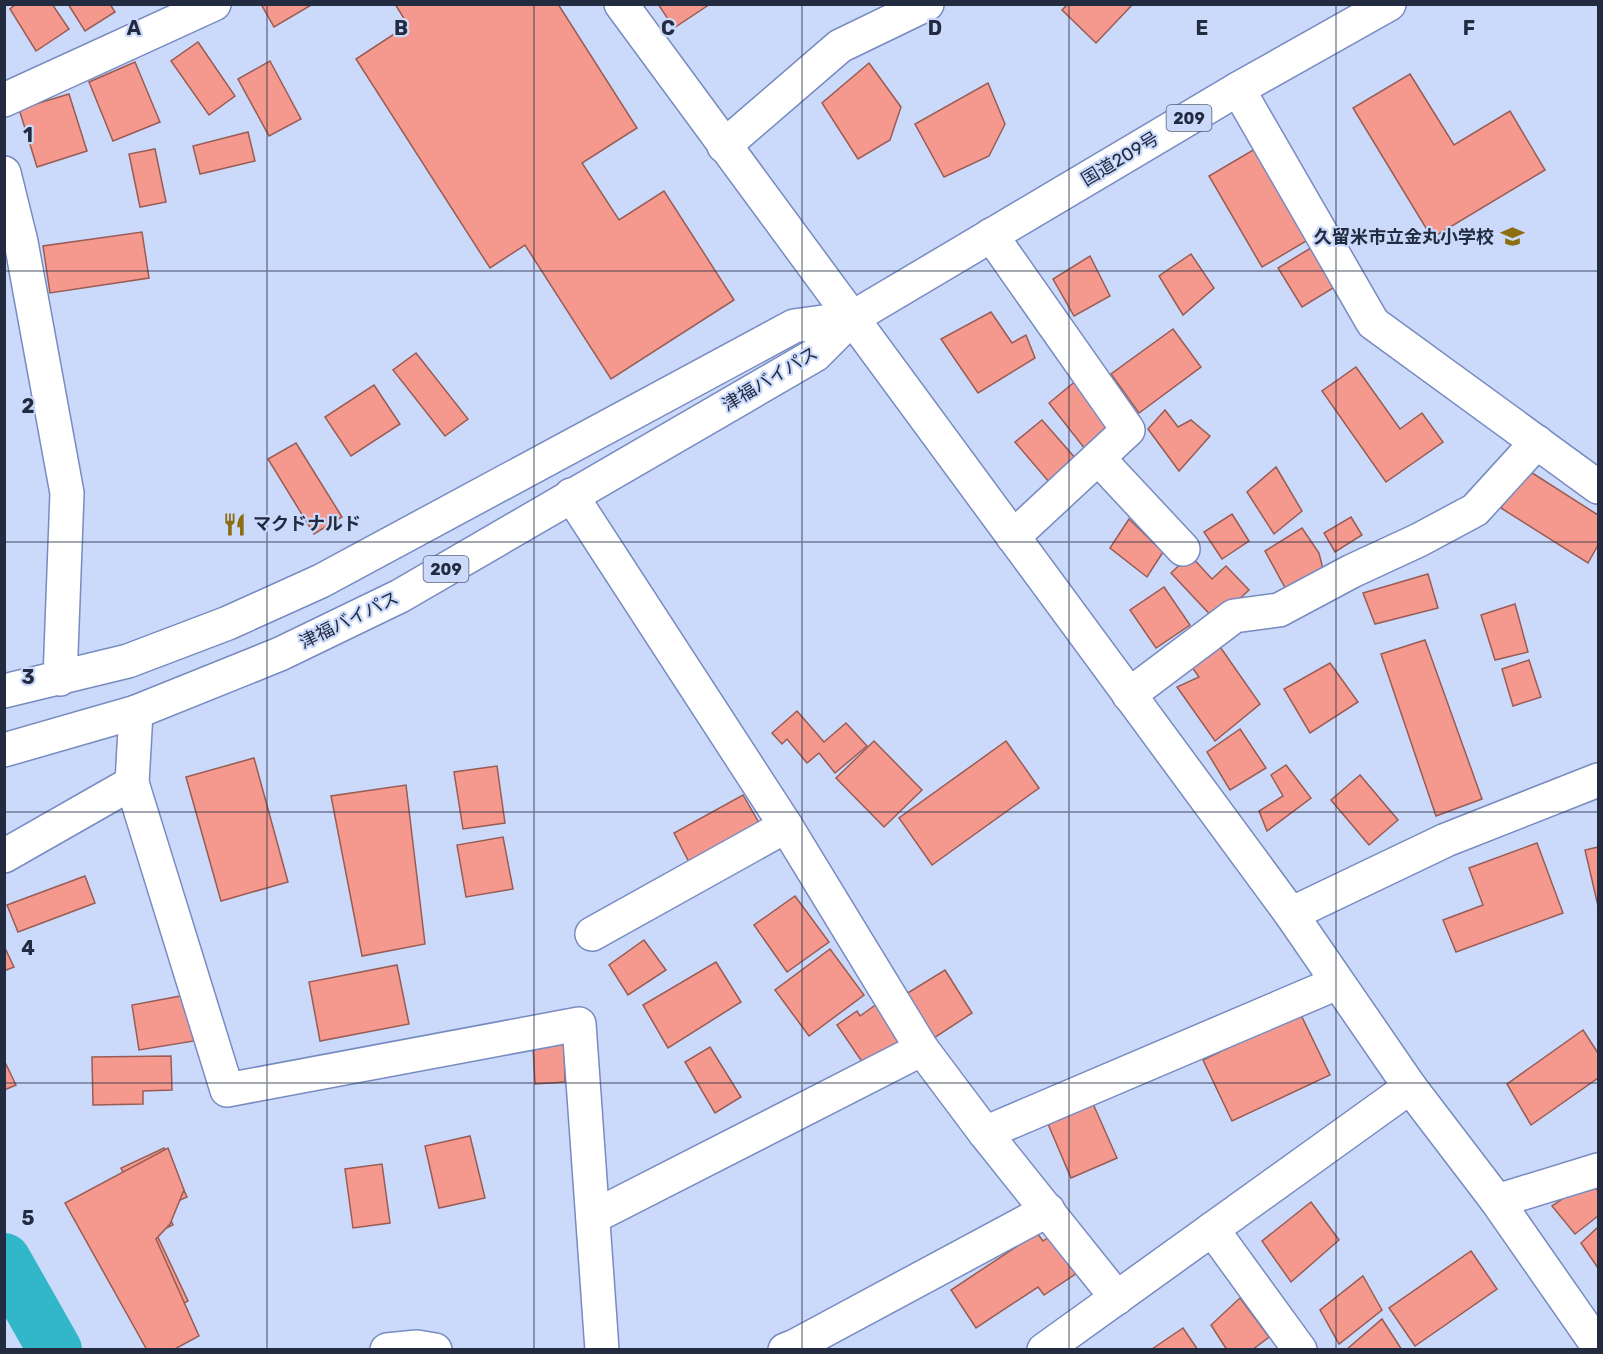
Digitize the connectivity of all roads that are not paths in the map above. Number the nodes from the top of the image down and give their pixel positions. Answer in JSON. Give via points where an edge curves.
{"nodes":[{"id":1,"x":214,"y":4,"type":"edge"},
{"id":2,"x":621,"y":4,"type":"edge"},
{"id":3,"x":927,"y":4,"type":"edge"},
{"id":4,"x":1389,"y":4,"type":"edge"},
{"id":5,"x":1238,"y":90,"type":"junction"},
{"id":6,"x":4,"y":100,"type":"edge"},
{"id":7,"x":724,"y":146,"type":"junction"},
{"id":8,"x":4,"y":173,"type":"edge"},
{"id":9,"x":991,"y":235,"type":"junction"},
{"id":10,"x":852,"y":318,"type":"junction"},
{"id":11,"x":1537,"y":442,"type":"junction"},
{"id":12,"x":1098,"y":458,"type":"junction"},
{"id":13,"x":1599,"y":487,"type":"edge"},
{"id":14,"x":571,"y":495,"type":"junction"},
{"id":15,"x":1013,"y":537,"type":"junction"},
{"id":16,"x":1183,"y":549,"type":"dead end"},
{"id":17,"x":60,"y":679,"type":"junction"},
{"id":18,"x":4,"y":691,"type":"edge"},
{"id":19,"x":1129,"y":695,"type":"junction"},
{"id":20,"x":136,"y":712,"type":"junction"},
{"id":21,"x":4,"y":750,"type":"edge"},
{"id":22,"x":1599,"y":780,"type":"edge"},
{"id":23,"x":132,"y":783,"type":"junction"},
{"id":24,"x":786,"y":826,"type":"junction"},
{"id":25,"x":4,"y":856,"type":"edge"},
{"id":26,"x":1290,"y":914,"type":"junction"},
{"id":27,"x":592,"y":934,"type":"dead end"},
{"id":28,"x":1337,"y":983,"type":"junction"},
{"id":29,"x":922,"y":1049,"type":"junction"},
{"id":30,"x":1410,"y":1087,"type":"junction"},
{"id":31,"x":985,"y":1133,"type":"junction"},
{"id":32,"x":1599,"y":1170,"type":"edge"},
{"id":33,"x":1497,"y":1201,"type":"junction"},
{"id":34,"x":1048,"y":1210,"type":"junction"},
{"id":35,"x":593,"y":1217,"type":"junction"},
{"id":36,"x":1212,"y":1228,"type":"junction"},
{"id":37,"x":1117,"y":1298,"type":"junction"},
{"id":38,"x":1599,"y":1346,"type":"edge"},
{"id":39,"x":602,"y":1350,"type":"edge"},
{"id":40,"x":785,"y":1350,"type":"edge"},
{"id":41,"x":1044,"y":1350,"type":"edge"},
{"id":42,"x":1300,"y":1350,"type":"edge"}],
"edges":[{"from":1,"to":6,"type":"main road"},
{"from":2,"to":7,"type":"main road"},
{"from":3,"to":7,"type":"main road","via":[[840,46]]},
{"from":4,"to":5,"type":"main road","name":"国道209号","number":"209"},
{"from":5,"to":9,"type":"main road","name":"国道209号","number":"209"},
{"from":5,"to":11,"type":"main road","via":[[1373,323]]},
{"from":7,"to":10,"type":"main road"},
{"from":8,"to":17,"type":"main road","via":[[21,242],[67,493]]},
{"from":9,"to":10,"type":"main road","name":"国道209号","number":"209"},
{"from":9,"to":12,"type":"main road","via":[[1128,430]]},
{"from":10,"to":14,"type":"main road","name":"津福バイパス","number":"209","via":[[815,355]]},
{"from":10,"to":15,"type":"main road"},
{"from":10,"to":17,"type":"main road","name":"津福バイパス","number":"209","via":[[794,326],[321,581],[128,662]]},
{"from":11,"to":13,"type":"main road"},
{"from":11,"to":19,"type":"main road","via":[[1474,510],[1279,610],[1234,616]]},
{"from":12,"to":15,"type":"main road"},
{"from":12,"to":16,"type":"main road"},
{"from":14,"to":20,"type":"main road","name":"津福バイパス","number":"209","via":[[400,596],[280,654]]},
{"from":14,"to":24,"type":"main road"},
{"from":15,"to":19,"type":"main road"},
{"from":17,"to":18,"type":"main road","name":"津福バイパス","number":"209"},
{"from":19,"to":26,"type":"main road"},
{"from":20,"to":21,"type":"main road","name":"津福バイパス","number":"209"},
{"from":20,"to":23,"type":"main road"},
{"from":22,"to":26,"type":"main road","via":[[1446,840]]},
{"from":23,"to":25,"type":"main road"},
{"from":23,"to":35,"type":"main road","via":[[227,1090],[579,1023]]},
{"from":24,"to":27,"type":"main road"},
{"from":24,"to":29,"type":"main road"},
{"from":26,"to":28,"type":"main road"},
{"from":28,"to":30,"type":"main road"},
{"from":28,"to":31,"type":"main road"},
{"from":29,"to":31,"type":"main road"},
{"from":29,"to":35,"type":"main road"},
{"from":30,"to":33,"type":"main road"},
{"from":30,"to":36,"type":"main road"},
{"from":31,"to":34,"type":"main road"},
{"from":32,"to":33,"type":"main road"},
{"from":33,"to":38,"type":"main road"},
{"from":34,"to":37,"type":"main road"},
{"from":34,"to":40,"type":"main road"},
{"from":35,"to":39,"type":"main road"},
{"from":36,"to":37,"type":"main road"},
{"from":36,"to":42,"type":"main road"},
{"from":37,"to":41,"type":"main road"}]}
